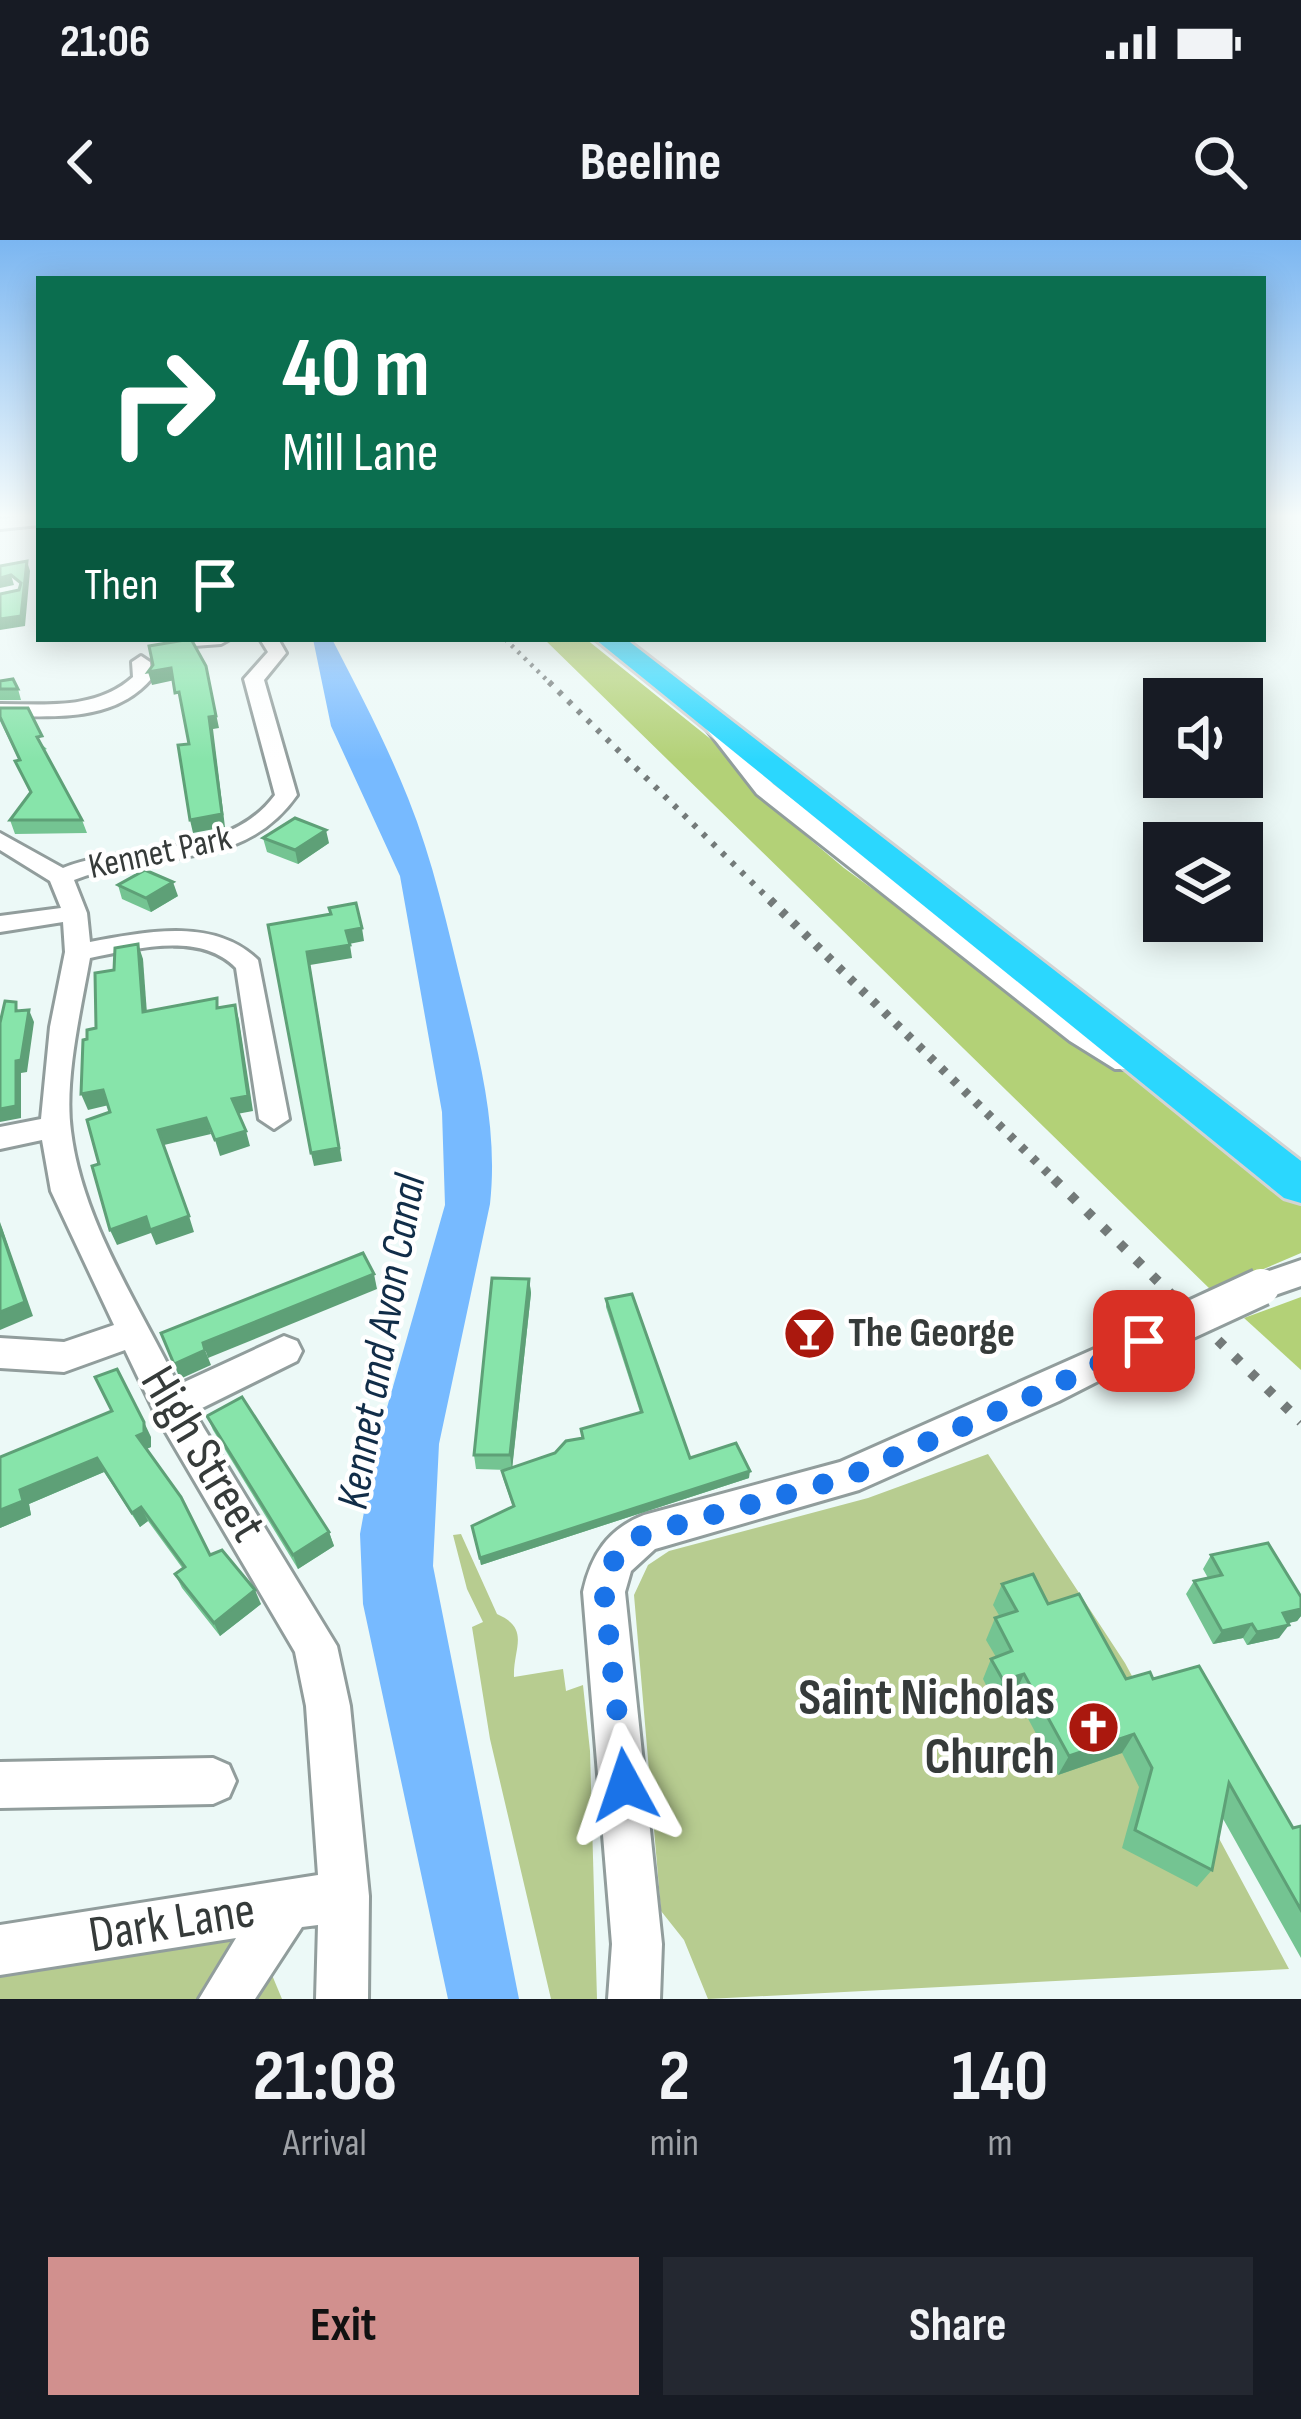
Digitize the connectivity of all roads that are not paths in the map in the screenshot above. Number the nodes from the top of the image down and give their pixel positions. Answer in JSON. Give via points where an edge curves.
{"nodes":[{"id":1,"x":271,"y":642,"type":"edge"},
{"id":2,"x":613,"y":642,"type":"edge"},
{"id":3,"x":643,"y":642,"type":"edge"},
{"id":4,"x":140,"y":662,"type":"dead end"},
{"id":5,"x":0,"y":710,"type":"edge"},
{"id":6,"x":0,"y":840,"type":"edge"},
{"id":7,"x":61,"y":877,"type":"junction"},
{"id":8,"x":0,"y":924,"type":"edge"},
{"id":9,"x":77,"y":932,"type":"junction"},
{"id":10,"x":274,"y":1119,"type":"dead end"},
{"id":11,"x":56,"y":1127,"type":"junction"},
{"id":12,"x":0,"y":1138,"type":"edge"},
{"id":13,"x":1301,"y":1145,"type":"edge"},
{"id":14,"x":1301,"y":1186,"type":"edge"},
{"id":15,"x":1301,"y":1273,"type":"edge"},
{"id":16,"x":133,"y":1333,"type":"junction"},
{"id":17,"x":284,"y":1351,"type":"dead end"},
{"id":18,"x":0,"y":1353,"type":"edge"},
{"id":19,"x":170,"y":1406,"type":"junction"},
{"id":20,"x":213,"y":1781,"type":"dead end"},
{"id":21,"x":0,"y":1785,"type":"edge"},
{"id":22,"x":344,"y":1896,"type":"junction"},
{"id":23,"x":288,"y":1905,"type":"junction"},
{"id":24,"x":0,"y":1950,"type":"edge"},
{"id":25,"x":225,"y":1999,"type":"edge"},
{"id":26,"x":342,"y":1999,"type":"edge"},
{"id":27,"x":634,"y":1999,"type":"edge"}],
"edges":[{"from":1,"to":7,"type":"street","name":"Kennet Park","via":[[277,653],[254,679],[286,795],[274,817],[200,850],[132,856]]},
{"from":2,"to":14,"type":"highway"},
{"from":3,"to":13,"type":"highway"},
{"from":4,"to":5,"type":"street","via":[[143,678],[111,701]]},
{"from":6,"to":7,"type":"street"},
{"from":7,"to":9,"type":"street"},
{"from":8,"to":9,"type":"street"},
{"from":9,"to":10,"type":"street","via":[[223,944],[241,954]]},
{"from":9,"to":11,"type":"street","name":"High Street"},
{"from":11,"to":12,"type":"street"},
{"from":11,"to":16,"type":"street","name":"High Street","via":[[67,1191]]},
{"from":15,"to":27,"type":"street","bridge":true,"via":[[845,1478],[644,1534],[620,1549],[604,1592],[637,1944]]},
{"from":16,"to":18,"type":"street","via":[[64,1357]]},
{"from":16,"to":19,"type":"street","name":"High Street"},
{"from":17,"to":19,"type":"street"},
{"from":19,"to":22,"type":"street","name":"High Street","via":[[315,1646]]},
{"from":20,"to":21,"type":"street"},
{"from":22,"to":23,"type":"street","name":"Dark Lane"},
{"from":22,"to":26,"type":"street","name":"High Street"},
{"from":23,"to":24,"type":"street","name":"Dark Lane"},
{"from":23,"to":25,"type":"street"}]}
